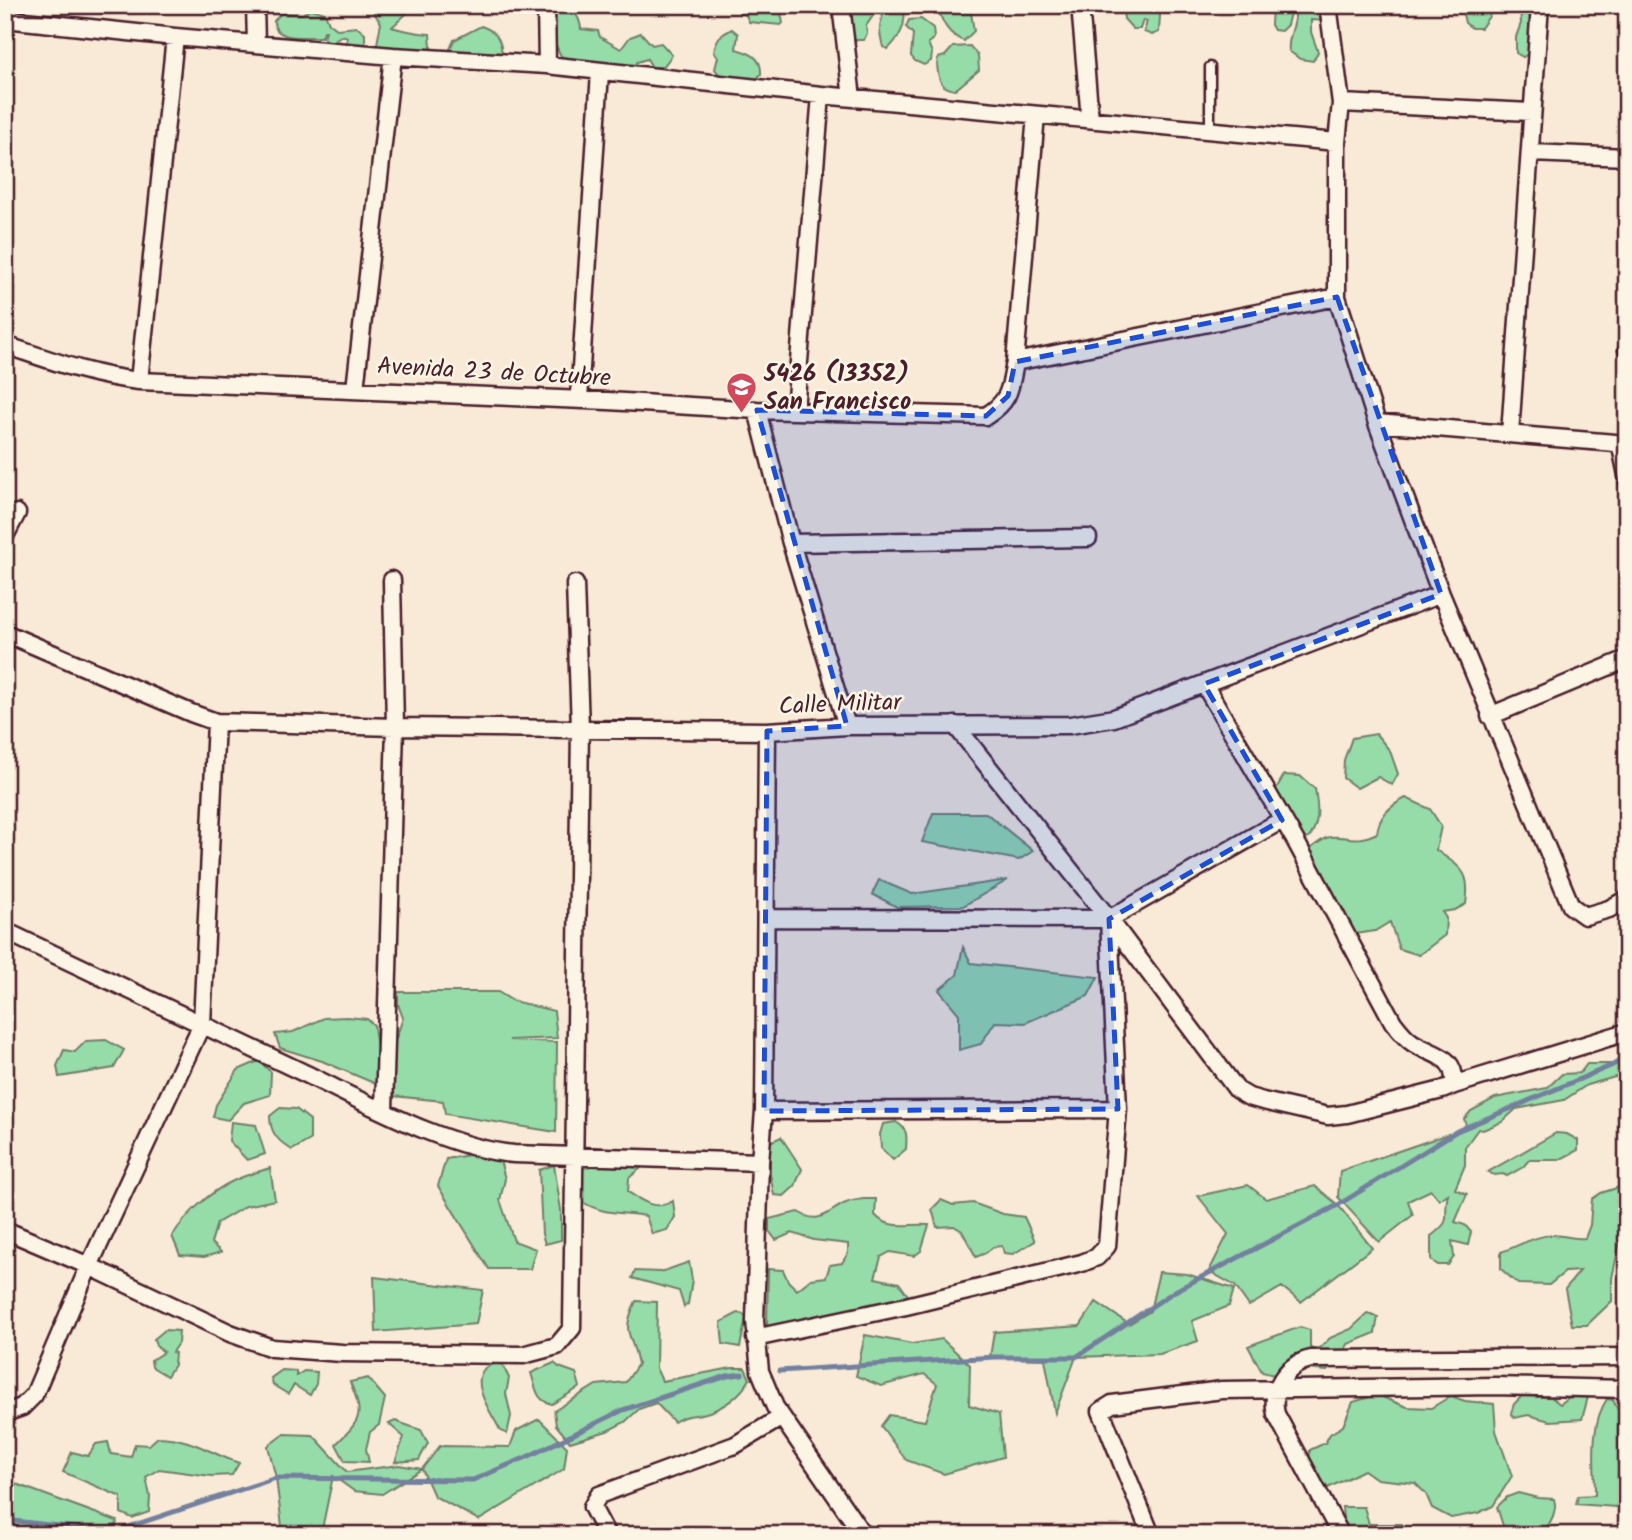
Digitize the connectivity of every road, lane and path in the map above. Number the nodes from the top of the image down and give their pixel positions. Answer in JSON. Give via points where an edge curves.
{"nodes":[{"id":1,"x":255,"y":5,"type":"edge"},
{"id":2,"x":546,"y":5,"type":"edge"},
{"id":3,"x":841,"y":5,"type":"edge"},
{"id":4,"x":1080,"y":5,"type":"edge"},
{"id":5,"x":1328,"y":5,"type":"edge"},
{"id":6,"x":1539,"y":5,"type":"edge"},
{"id":7,"x":5,"y":19,"type":"edge"},
{"id":8,"x":174,"y":37,"type":"junction"},
{"id":9,"x":256,"y":43,"type":"junction"},
{"id":10,"x":393,"y":56,"type":"junction"},
{"id":11,"x":548,"y":65,"type":"junction"},
{"id":12,"x":1210,"y":67,"type":"dead end"},
{"id":13,"x":600,"y":72,"type":"junction"},
{"id":14,"x":821,"y":95,"type":"junction"},
{"id":15,"x":852,"y":98,"type":"junction"},
{"id":16,"x":1341,"y":103,"type":"junction"},
{"id":17,"x":1531,"y":112,"type":"junction"},
{"id":18,"x":1036,"y":115,"type":"junction"},
{"id":19,"x":1090,"y":119,"type":"junction"},
{"id":20,"x":1210,"y":130,"type":"junction"},
{"id":21,"x":1337,"y":142,"type":"junction"},
{"id":22,"x":1531,"y":153,"type":"junction"},
{"id":23,"x":1627,"y":157,"type":"edge"},
{"id":24,"x":1337,"y":297,"type":"junction"},
{"id":25,"x":5,"y":345,"type":"edge"},
{"id":26,"x":1015,"y":362,"type":"junction"},
{"id":27,"x":139,"y":381,"type":"junction"},
{"id":28,"x":355,"y":389,"type":"junction"},
{"id":29,"x":579,"y":399,"type":"junction"},
{"id":30,"x":757,"y":410,"type":"junction"},
{"id":31,"x":796,"y":410,"type":"junction"},
{"id":32,"x":1377,"y":423,"type":"junction"},
{"id":33,"x":1510,"y":434,"type":"junction"},
{"id":34,"x":1621,"y":444,"type":"edge"},
{"id":35,"x":1627,"y":494,"type":"edge"},
{"id":36,"x":17,"y":513,"type":"dead end"},
{"id":37,"x":5,"y":536,"type":"edge"},
{"id":38,"x":1088,"y":538,"type":"dead end"},
{"id":39,"x":791,"y":542,"type":"junction"},
{"id":40,"x":392,"y":580,"type":"dead end"},
{"id":41,"x":575,"y":584,"type":"dead end"},
{"id":42,"x":1441,"y":594,"type":"junction"},
{"id":43,"x":5,"y":633,"type":"edge"},
{"id":44,"x":1627,"y":659,"type":"edge"},
{"id":45,"x":1204,"y":684,"type":"junction"},
{"id":46,"x":1490,"y":716,"type":"junction"},
{"id":47,"x":216,"y":722,"type":"junction"},
{"id":48,"x":955,"y":725,"type":"junction"},
{"id":49,"x":846,"y":726,"type":"junction"},
{"id":50,"x":395,"y":727,"type":"junction"},
{"id":51,"x":580,"y":728,"type":"junction"},
{"id":52,"x":767,"y":731,"type":"junction"},
{"id":53,"x":1282,"y":820,"type":"junction"},
{"id":54,"x":1627,"y":899,"type":"edge"},
{"id":55,"x":767,"y":918,"type":"junction"},
{"id":56,"x":1109,"y":919,"type":"junction"},
{"id":57,"x":5,"y":931,"type":"edge"},
{"id":58,"x":202,"y":1024,"type":"junction"},
{"id":59,"x":1627,"y":1032,"type":"edge"},
{"id":60,"x":1454,"y":1085,"type":"junction"},
{"id":61,"x":1118,"y":1109,"type":"junction"},
{"id":62,"x":384,"y":1111,"type":"junction"},
{"id":63,"x":764,"y":1111,"type":"junction"},
{"id":64,"x":575,"y":1157,"type":"junction"},
{"id":65,"x":760,"y":1161,"type":"junction"},
{"id":66,"x":5,"y":1230,"type":"edge"},
{"id":67,"x":89,"y":1266,"type":"junction"},
{"id":68,"x":755,"y":1338,"type":"junction"},
{"id":69,"x":1627,"y":1357,"type":"edge"},
{"id":70,"x":1627,"y":1389,"type":"edge"},
{"id":71,"x":1275,"y":1391,"type":"junction"},
{"id":72,"x":5,"y":1413,"type":"edge"},
{"id":73,"x":782,"y":1417,"type":"junction"},
{"id":74,"x":607,"y":1535,"type":"edge"},
{"id":75,"x":863,"y":1535,"type":"edge"},
{"id":76,"x":1151,"y":1535,"type":"edge"},
{"id":77,"x":1341,"y":1535,"type":"edge"}],
"edges":[{"from":1,"to":9,"type":"street"},
{"from":2,"to":11,"type":"street"},
{"from":3,"to":15,"type":"street"},
{"from":4,"to":19,"type":"street"},
{"from":5,"to":16,"type":"street"},
{"from":6,"to":17,"type":"street"},
{"from":7,"to":8,"type":"street"},
{"from":8,"to":9,"type":"street"},
{"from":8,"to":27,"type":"street"},
{"from":9,"to":10,"type":"street"},
{"from":10,"to":11,"type":"street"},
{"from":10,"to":28,"type":"street"},
{"from":11,"to":13,"type":"street"},
{"from":12,"to":20,"type":"lane"},
{"from":13,"to":14,"type":"street"},
{"from":13,"to":29,"type":"street"},
{"from":14,"to":15,"type":"street"},
{"from":14,"to":31,"type":"street"},
{"from":15,"to":18,"type":"street"},
{"from":16,"to":17,"type":"street"},
{"from":16,"to":21,"type":"street"},
{"from":17,"to":22,"type":"street"},
{"from":18,"to":19,"type":"street"},
{"from":18,"to":26,"type":"street"},
{"from":19,"to":20,"type":"street"},
{"from":20,"to":21,"type":"street"},
{"from":21,"to":24,"type":"street"},
{"from":22,"to":23,"type":"street"},
{"from":22,"to":33,"type":"street"},
{"from":24,"to":26,"type":"street"},
{"from":24,"to":32,"type":"street"},
{"from":25,"to":27,"type":"street","name":"Avenida 23 de Octubre","via":[[78,370]]},
{"from":26,"to":31,"type":"street","name":"Avenida 23 de Octubre","via":[[1009,396],[986,416]]},
{"from":27,"to":28,"type":"street","name":"Avenida 23 de Octubre"},
{"from":28,"to":29,"type":"street","name":"Avenida 23 de Octubre"},
{"from":29,"to":30,"type":"street","name":"Avenida 23 de Octubre"},
{"from":30,"to":31,"type":"street","name":"Avenida 23 de Octubre"},
{"from":30,"to":39,"type":"street"},
{"from":32,"to":33,"type":"street"},
{"from":32,"to":42,"type":"street"},
{"from":33,"to":34,"type":"street"},
{"from":34,"to":35,"type":"lane"},
{"from":36,"to":37,"type":"street"},
{"from":38,"to":39,"type":"street"},
{"from":39,"to":49,"type":"street"},
{"from":40,"to":50,"type":"street"},
{"from":41,"to":51,"type":"street"},
{"from":42,"to":45,"type":"street","name":"Calle Militar"},
{"from":42,"to":46,"type":"street"},
{"from":43,"to":47,"type":"street","name":"Calle Militar"},
{"from":44,"to":46,"type":"street"},
{"from":45,"to":48,"type":"street","name":"Calle Militar","via":[[1093,722]]},
{"from":45,"to":53,"type":"street"},
{"from":46,"to":54,"type":"street","via":[[1570,906],[1585,916]]},
{"from":47,"to":50,"type":"street","name":"Calle Militar"},
{"from":47,"to":58,"type":"street"},
{"from":48,"to":49,"type":"street","name":"Calle Militar"},
{"from":48,"to":56,"type":"street"},
{"from":49,"to":52,"type":"street","name":"Calle Militar"},
{"from":50,"to":51,"type":"street","name":"Calle Militar"},
{"from":50,"to":62,"type":"street"},
{"from":51,"to":52,"type":"street","name":"Calle Militar"},
{"from":51,"to":64,"type":"street"},
{"from":52,"to":55,"type":"street"},
{"from":53,"to":56,"type":"street"},
{"from":53,"to":60,"type":"street","via":[[1393,1022],[1411,1042],[1450,1064]]},
{"from":55,"to":56,"type":"street"},
{"from":55,"to":63,"type":"street"},
{"from":56,"to":60,"type":"street","via":[[1237,1090],[1249,1097],[1328,1116]]},
{"from":56,"to":61,"type":"street"},
{"from":57,"to":58,"type":"street"},
{"from":58,"to":62,"type":"street"},
{"from":58,"to":67,"type":"street"},
{"from":59,"to":60,"type":"street"},
{"from":61,"to":63,"type":"street"},
{"from":61,"to":68,"type":"street","via":[[1107,1246],[1097,1257],[920,1303]]},
{"from":62,"to":64,"type":"street","via":[[489,1152]]},
{"from":63,"to":65,"type":"street"},
{"from":64,"to":65,"type":"street"},
{"from":64,"to":67,"type":"street","via":[[572,1328],[557,1346],[523,1355],[272,1348]]},
{"from":65,"to":68,"type":"street"},
{"from":66,"to":67,"type":"street"},
{"from":67,"to":72,"type":"street","via":[[34,1395],[22,1407]]},
{"from":68,"to":73,"type":"street","via":[[761,1371]]},
{"from":69,"to":71,"type":"street","via":[[1311,1359],[1293,1366]]},
{"from":70,"to":71,"type":"street","via":[[1495,1386]]},
{"from":71,"to":76,"type":"street","via":[[1222,1390],[1112,1404],[1101,1411]]},
{"from":71,"to":77,"type":"street","via":[[1276,1414]]},
{"from":73,"to":74,"type":"street","via":[[735,1445],[598,1495],[592,1507]]},
{"from":73,"to":75,"type":"street"}]}
